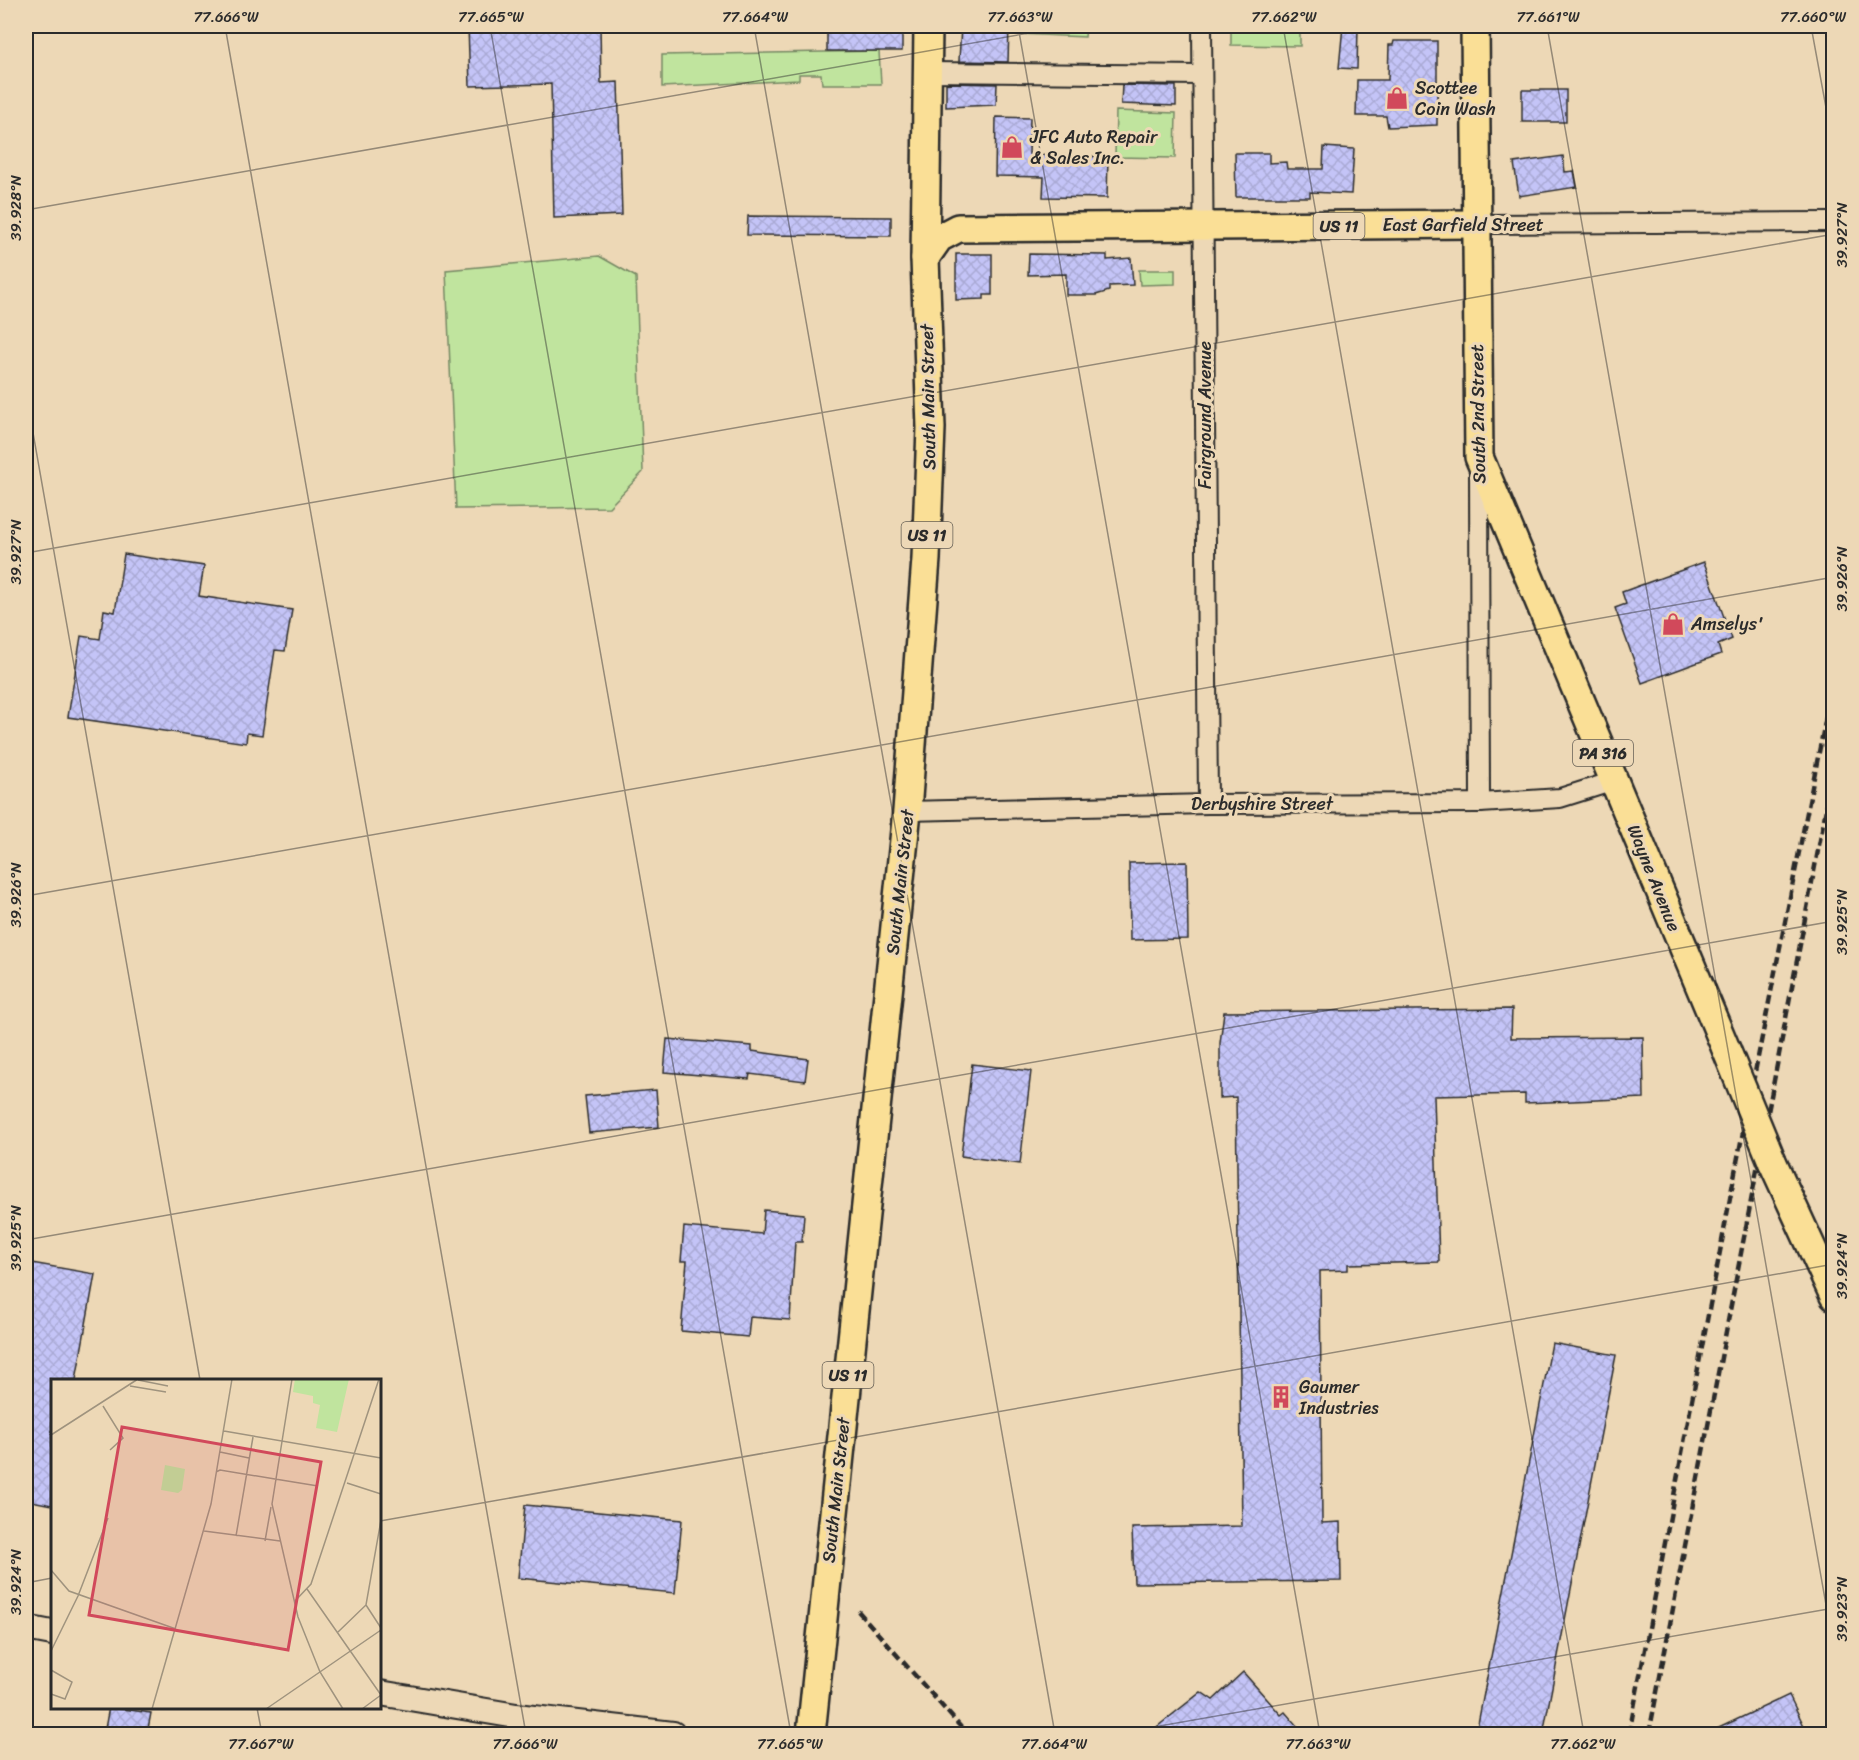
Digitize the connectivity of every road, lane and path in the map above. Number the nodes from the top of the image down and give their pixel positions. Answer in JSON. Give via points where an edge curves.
{"nodes":[{"id":1,"x":928,"y":26,"type":"edge"},
{"id":2,"x":1202,"y":26,"type":"edge"},
{"id":3,"x":1475,"y":26,"type":"edge"},
{"id":4,"x":928,"y":72,"type":"junction"},
{"id":5,"x":1202,"y":75,"type":"junction"},
{"id":6,"x":926,"y":204,"type":"junction"},
{"id":7,"x":1833,"y":222,"type":"edge"},
{"id":8,"x":1475,"y":225,"type":"junction"},
{"id":9,"x":958,"y":228,"type":"junction"},
{"id":10,"x":1203,"y":228,"type":"junction"},
{"id":11,"x":925,"y":258,"type":"junction"},
{"id":12,"x":1479,"y":457,"type":"junction"},
{"id":13,"x":1614,"y":781,"type":"junction"},
{"id":14,"x":1480,"y":803,"type":"junction"},
{"id":15,"x":1208,"y":804,"type":"junction"},
{"id":16,"x":907,"y":811,"type":"junction"},
{"id":17,"x":1833,"y":1296,"type":"edge"},
{"id":18,"x":26,"y":1628,"type":"edge"},
{"id":19,"x":51,"y":1633,"type":"edge"},
{"id":20,"x":381,"y":1693,"type":"edge"},
{"id":21,"x":673,"y":1734,"type":"edge"},
{"id":22,"x":810,"y":1734,"type":"edge"}],
"edges":[{"from":1,"to":4,"type":"main road","name":"South Main Street","number":"US 11"},
{"from":2,"to":5,"type":"street","name":"Fairground Avenue"},
{"from":3,"to":8,"type":"main road","name":"South 2nd Street"},
{"from":4,"to":5,"type":"street"},
{"from":4,"to":6,"type":"main road","name":"South Main Street","number":"US 11"},
{"from":5,"to":10,"type":"street","name":"Fairground Avenue"},
{"from":6,"to":9,"type":"main road","via":[[938,218]]},
{"from":6,"to":11,"type":"main road","name":"South Main Street","number":"US 11"},
{"from":7,"to":8,"type":"street","name":"East Garfield Street"},
{"from":8,"to":10,"type":"main road","name":"East Garfield Street","number":"US 11"},
{"from":8,"to":12,"type":"main road","name":"South 2nd Street","number":"PA 316"},
{"from":9,"to":10,"type":"main road","name":"East Garfield Street","number":"US 11"},
{"from":9,"to":11,"type":"main road","via":[[939,238]]},
{"from":10,"to":15,"type":"street","name":"Fairground Avenue"},
{"from":11,"to":16,"type":"main road","name":"South Main Street","number":"US 11","via":[[931,428],[929,501]]},
{"from":12,"to":13,"type":"main road","name":"Wayne Avenue","number":"PA 316"},
{"from":12,"to":14,"type":"street","name":"South 2nd Street"},
{"from":13,"to":14,"type":"street","name":"Derbyshire Street","via":[[1560,798]]},
{"from":13,"to":17,"type":"main road","name":"Wayne Avenue","number":"PA 316","bridge":true,"via":[[1772,1161]]},
{"from":14,"to":15,"type":"street","name":"Derbyshire Street"},
{"from":15,"to":16,"type":"street","name":"Derbyshire Street"},
{"from":16,"to":22,"type":"main road","name":"South Main Street","number":"US 11"},
{"from":18,"to":19,"type":"street"},
{"from":20,"to":21,"type":"street","via":[[516,1716]]}]}
